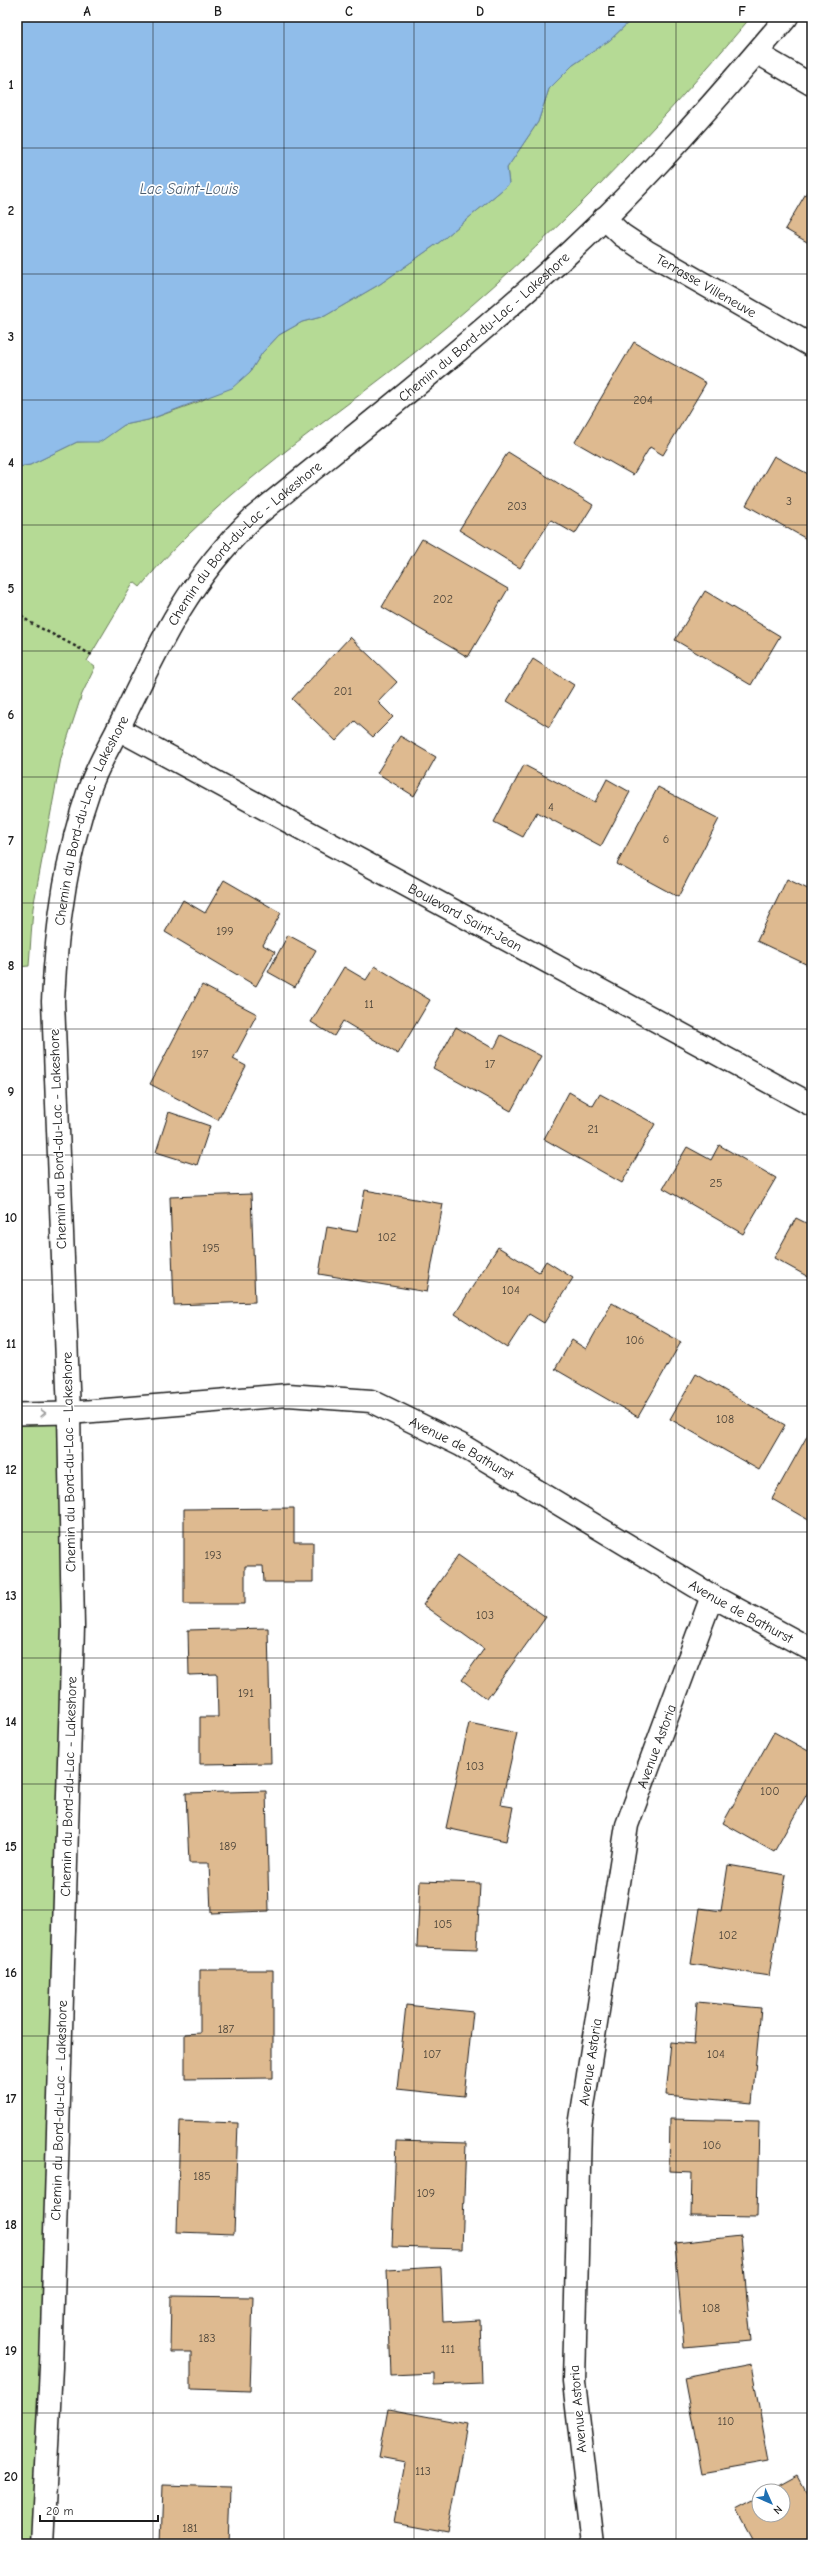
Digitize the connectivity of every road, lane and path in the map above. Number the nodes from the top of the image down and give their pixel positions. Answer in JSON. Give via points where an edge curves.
{"nodes":[{"id":1,"x":787,"y":17,"type":"edge"},
{"id":2,"x":757,"y":53,"type":"junction"},
{"id":3,"x":812,"y":85,"type":"edge"},
{"id":4,"x":604,"y":218,"type":"junction"},
{"id":5,"x":812,"y":346,"type":"edge"},
{"id":6,"x":17,"y":612,"type":"edge"},
{"id":7,"x":94,"y":656,"type":"dead end"},
{"id":8,"x":118,"y":729,"type":"junction"},
{"id":9,"x":812,"y":1105,"type":"edge"},
{"id":10,"x":69,"y":1413,"type":"junction"},
{"id":11,"x":17,"y":1414,"type":"edge"},
{"id":12,"x":712,"y":1596,"type":"junction"},
{"id":13,"x":812,"y":1650,"type":"edge"},
{"id":14,"x":42,"y":2544,"type":"edge"},
{"id":15,"x":593,"y":2544,"type":"edge"}],
"edges":[{"from":1,"to":2,"type":"street","name":"Chemin du Bord-du-Lac - Lakeshore"},
{"from":2,"to":3,"type":"lane"},
{"from":2,"to":4,"type":"street","name":"Chemin du Bord-du-Lac - Lakeshore"},
{"from":4,"to":5,"type":"street","name":"Terrasse Villeneuve","via":[[639,246]]},
{"from":4,"to":8,"type":"street","name":"Chemin du Bord-du-Lac - Lakeshore","via":[[462,348],[233,536],[199,577],[179,607]]},
{"from":6,"to":7,"type":"path","via":[[29,622]]},
{"from":8,"to":9,"type":"street","name":"Boulevard Saint-Jean"},
{"from":8,"to":10,"type":"street","name":"Chemin du Bord-du-Lac - Lakeshore","via":[[87,797],[72,857],[55,967],[53,1001]]},
{"from":11,"to":10,"type":"lane","one_way":true},
{"from":10,"to":12,"type":"street","name":"Avenue de Bathurst","via":[[288,1395],[371,1401],[461,1445]]},
{"from":10,"to":14,"type":"street","name":"Chemin du Bord-du-Lac - Lakeshore","via":[[74,1627],[51,2367]]},
{"from":12,"to":13,"type":"street","name":"Avenue de Bathurst"},
{"from":12,"to":15,"type":"street","name":"Avenue Astoria","via":[[628,1825],[580,2126],[574,2382]]}]}
